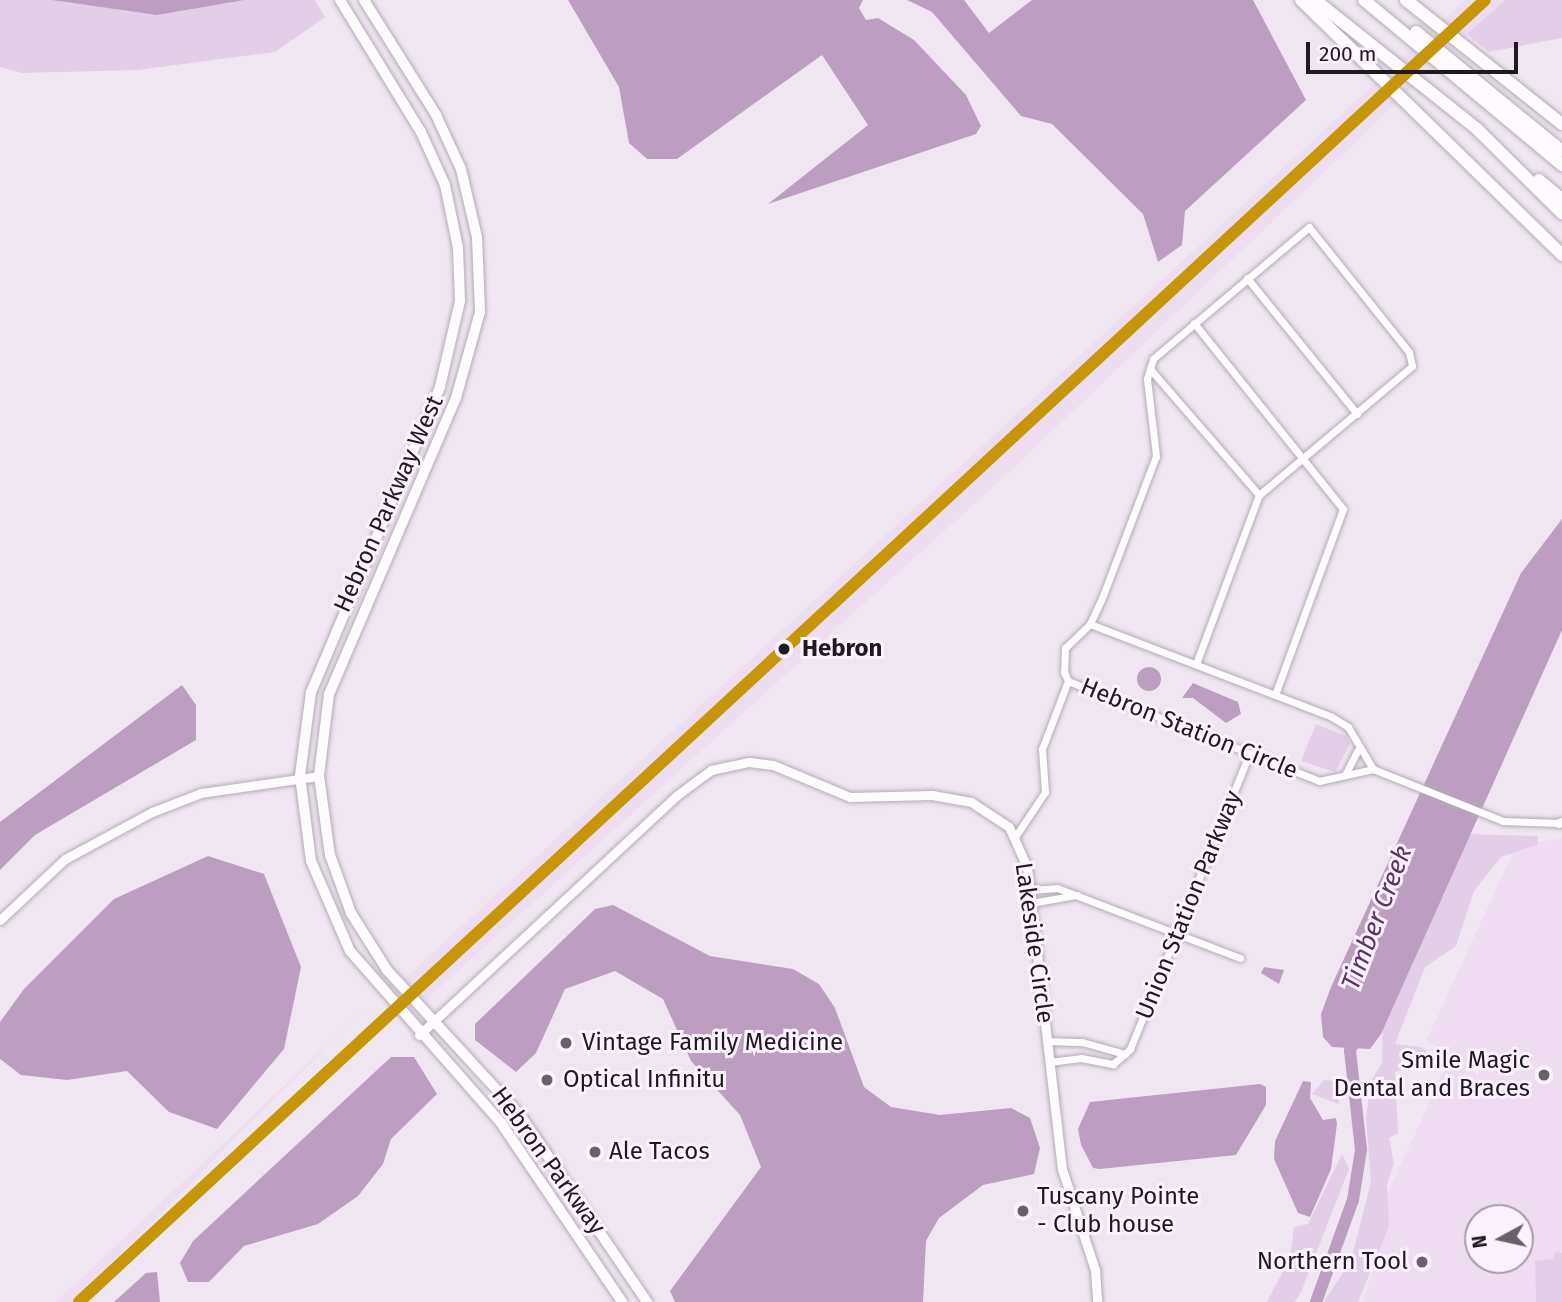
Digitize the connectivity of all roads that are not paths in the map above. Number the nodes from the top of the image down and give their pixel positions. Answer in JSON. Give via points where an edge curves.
{"nodes":[{"id":1,"x":340,"y":0,"type":"edge"},
{"id":2,"x":364,"y":0,"type":"edge"},
{"id":3,"x":1301,"y":0,"type":"edge"},
{"id":4,"x":1315,"y":0,"type":"edge"},
{"id":5,"x":1364,"y":0,"type":"edge"},
{"id":6,"x":1406,"y":0,"type":"edge"},
{"id":7,"x":1387,"y":19,"type":"junction"},
{"id":8,"x":1562,"y":124,"type":"edge"},
{"id":9,"x":1477,"y":129,"type":"junction"},
{"id":10,"x":1562,"y":151,"type":"edge"},
{"id":11,"x":1562,"y":164,"type":"edge"},
{"id":12,"x":1562,"y":199,"type":"edge"},
{"id":13,"x":1562,"y":213,"type":"edge"},
{"id":14,"x":1562,"y":255,"type":"edge"},
{"id":15,"x":1247,"y":278,"type":"junction"},
{"id":16,"x":1194,"y":323,"type":"junction"},
{"id":17,"x":1150,"y":369,"type":"junction"},
{"id":18,"x":1357,"y":414,"type":"junction"},
{"id":19,"x":1303,"y":459,"type":"junction"},
{"id":20,"x":1259,"y":495,"type":"junction"},
{"id":21,"x":1090,"y":624,"type":"junction"},
{"id":22,"x":1196,"y":664,"type":"junction"},
{"id":23,"x":1068,"y":681,"type":"junction"},
{"id":24,"x":1275,"y":695,"type":"junction"},
{"id":25,"x":1357,"y":751,"type":"junction"},
{"id":26,"x":1249,"y":754,"type":"junction"},
{"id":27,"x":1373,"y":769,"type":"junction"},
{"id":28,"x":300,"y":776,"type":"junction"},
{"id":29,"x":319,"y":776,"type":"junction"},
{"id":30,"x":1345,"y":776,"type":"junction"},
{"id":31,"x":1560,"y":822,"type":"edge"},
{"id":32,"x":1015,"y":837,"type":"junction"},
{"id":33,"x":1030,"y":890,"type":"junction"},
{"id":34,"x":1077,"y":895,"type":"junction"},
{"id":35,"x":1031,"y":903,"type":"junction"},
{"id":36,"x":0,"y":920,"type":"edge"},
{"id":37,"x":1179,"y":934,"type":"junction"},
{"id":38,"x":1240,"y":958,"type":"dead end"},
{"id":39,"x":410,"y":997,"type":"joint"},
{"id":40,"x":396,"y":1009,"type":"joint"},
{"id":41,"x":434,"y":1021,"type":"junction"},
{"id":42,"x":419,"y":1035,"type":"junction"},
{"id":43,"x":1047,"y":1041,"type":"junction"},
{"id":44,"x":1126,"y":1054,"type":"junction"},
{"id":45,"x":1049,"y":1062,"type":"junction"},
{"id":46,"x":590,"y":1219,"type":"junction"},
{"id":47,"x":597,"y":1229,"type":"junction"},
{"id":48,"x":573,"y":1231,"type":"junction"},
{"id":49,"x":581,"y":1242,"type":"junction"},
{"id":50,"x":622,"y":1302,"type":"edge"},
{"id":51,"x":648,"y":1302,"type":"edge"},
{"id":52,"x":1097,"y":1302,"type":"edge"}],
"edges":[{"from":1,"to":28,"type":"main road","name":"Hebron Parkway West","via":[[446,185],[460,268],[448,364],[321,659]]},
{"from":2,"to":29,"type":"main road","name":"Hebron Parkway West","via":[[406,64],[461,169],[481,271],[475,342],[445,426],[340,657],[324,716]]},
{"from":3,"to":14,"type":"highway"},
{"from":4,"to":9,"type":"highway"},
{"from":5,"to":7,"type":"highway"},
{"from":6,"to":8,"type":"highway"},
{"from":7,"to":10,"type":"highway","via":[[1405,23]]},
{"from":7,"to":11,"type":"highway"},
{"from":9,"to":12,"type":"highway"},
{"from":9,"to":13,"type":"highway"},
{"from":15,"to":16,"type":"street"},
{"from":15,"to":18,"type":"street"},
{"from":15,"to":18,"type":"street","via":[[1309,227],[1412,359],[1408,371]]},
{"from":16,"to":17,"type":"street"},
{"from":16,"to":19,"type":"street"},
{"from":17,"to":20,"type":"street"},
{"from":17,"to":21,"type":"street","via":[[1156,456]]},
{"from":18,"to":19,"type":"street"},
{"from":19,"to":20,"type":"street"},
{"from":19,"to":24,"type":"street","via":[[1341,504],[1340,526]]},
{"from":20,"to":22,"type":"street"},
{"from":21,"to":22,"type":"street"},
{"from":21,"to":23,"type":"street","name":"Hebron Station Circle","via":[[1065,648]]},
{"from":22,"to":24,"type":"street"},
{"from":23,"to":26,"type":"street","name":"Hebron Station Circle"},
{"from":23,"to":32,"type":"street","via":[[1042,749],[1045,792]]},
{"from":24,"to":25,"type":"street","via":[[1340,722]]},
{"from":25,"to":27,"type":"street"},
{"from":25,"to":30,"type":"street"},
{"from":26,"to":30,"type":"street","name":"Hebron Station Circle","via":[[1319,781]]},
{"from":26,"to":37,"type":"street","name":"Union Station Parkway"},
{"from":27,"to":30,"type":"street","name":"Hebron Station Circle"},
{"from":27,"to":31,"type":"street","via":[[1503,821]]},
{"from":28,"to":29,"type":"street"},
{"from":28,"to":36,"type":"street","via":[[201,793],[108,833],[65,859]]},
{"from":28,"to":40,"type":"main road","name":"Hebron Parkway West","via":[[311,860],[334,922]]},
{"from":29,"to":39,"type":"main road","name":"Hebron Parkway West","via":[[330,855],[347,902]]},
{"from":32,"to":33,"type":"street","name":"Lakeside Circle"},
{"from":32,"to":41,"type":"street","name":"Lakeside Circle","via":[[984,807],[950,797],[850,797],[773,765],[749,762],[711,771],[676,796]]},
{"from":33,"to":34,"type":"street","via":[[1057,888]]},
{"from":33,"to":35,"type":"street","name":"Lakeside Circle"},
{"from":34,"to":35,"type":"street"},
{"from":34,"to":37,"type":"street"},
{"from":35,"to":43,"type":"street","name":"Lakeside Circle"},
{"from":37,"to":38,"type":"street"},
{"from":37,"to":44,"type":"street","name":"Union Station Parkway"},
{"from":39,"to":41,"type":"main road","name":"Hebron Parkway"},
{"from":40,"to":42,"type":"main road","name":"Hebron Parkway"},
{"from":41,"to":42,"type":"street","name":"Lakeside Circle"},
{"from":41,"to":46,"type":"main road","name":"Hebron Parkway","via":[[520,1115]]},
{"from":42,"to":48,"type":"main road","name":"Hebron Parkway","via":[[502,1123]]},
{"from":43,"to":44,"type":"street","via":[[1082,1042]]},
{"from":43,"to":45,"type":"street","name":"Lakeside Circle"},
{"from":44,"to":45,"type":"street","via":[[1114,1065],[1081,1058]]},
{"from":45,"to":52,"type":"street","name":"Lakeside Circle","via":[[1062,1169],[1095,1270]]},
{"from":46,"to":47,"type":"main road","name":"Hebron Parkway"},
{"from":46,"to":48,"type":"main road"},
{"from":47,"to":49,"type":"main road"},
{"from":47,"to":51,"type":"main road","name":"Hebron Parkway"},
{"from":48,"to":49,"type":"main road","name":"Hebron Parkway"},
{"from":49,"to":50,"type":"main road","name":"Hebron Parkway"}]}
